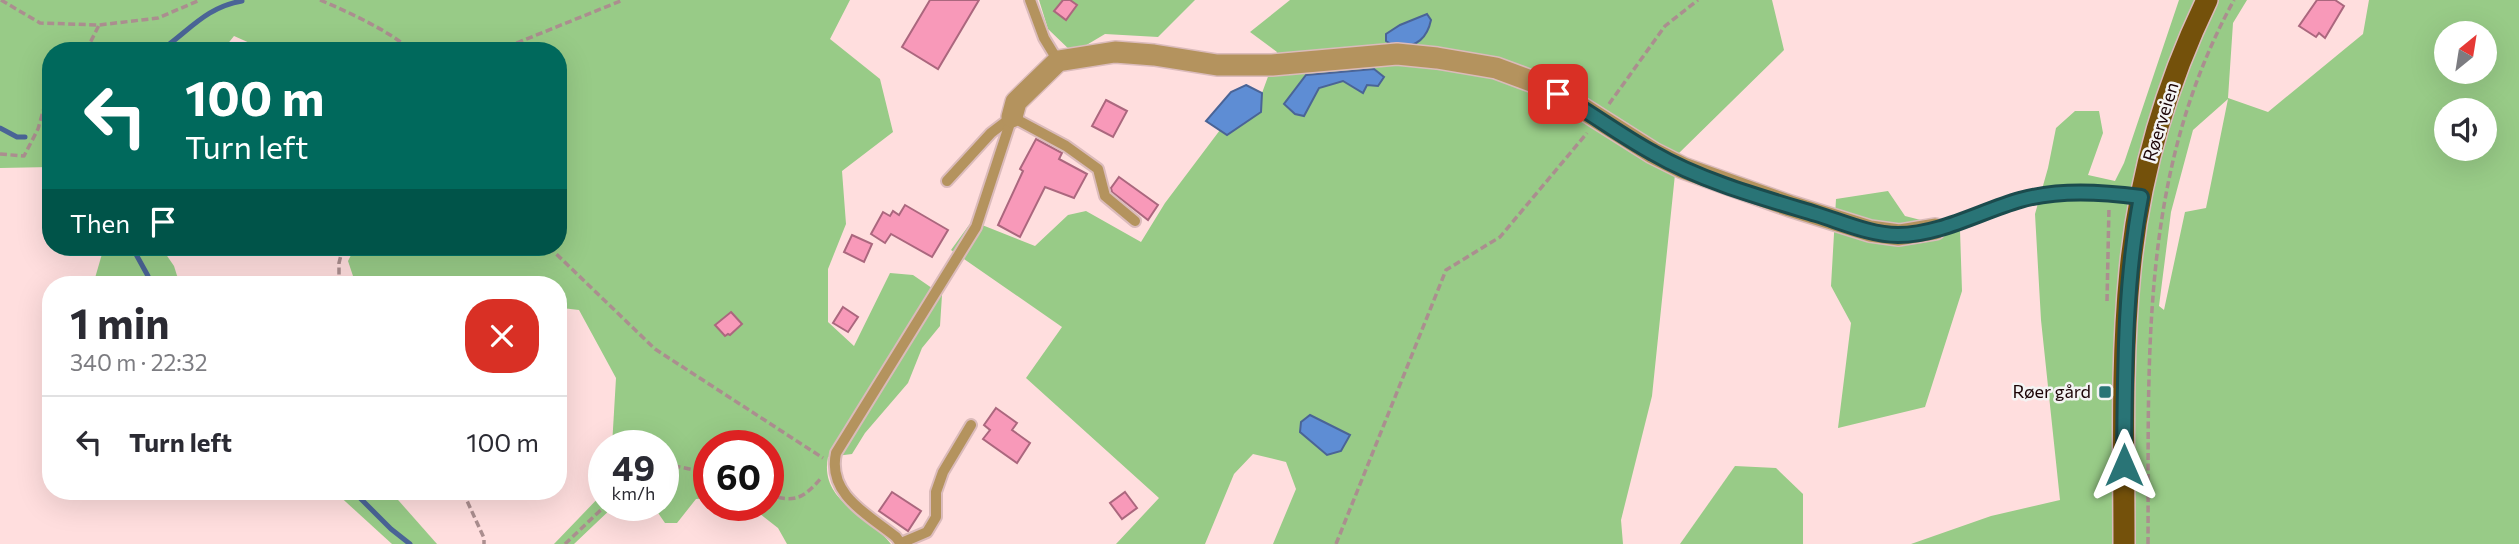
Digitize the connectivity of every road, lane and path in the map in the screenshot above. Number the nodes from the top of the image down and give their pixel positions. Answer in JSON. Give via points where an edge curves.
{"nodes":[{"id":1,"x":1,"y":0,"type":"edge"},
{"id":2,"x":200,"y":0,"type":"edge"},
{"id":3,"x":320,"y":0,"type":"edge"},
{"id":4,"x":624,"y":0,"type":"edge"},
{"id":5,"x":1030,"y":0,"type":"edge"},
{"id":6,"x":1698,"y":0,"type":"edge"},
{"id":7,"x":2207,"y":0,"type":"edge"},
{"id":8,"x":2234,"y":0,"type":"edge"},
{"id":9,"x":99,"y":24,"type":"junction"},
{"id":10,"x":90,"y":42,"type":"edge"},
{"id":11,"x":402,"y":42,"type":"edge"},
{"id":12,"x":519,"y":42,"type":"edge"},
{"id":13,"x":1058,"y":61,"type":"junction"},
{"id":14,"x":42,"y":115,"type":"edge"},
{"id":15,"x":1012,"y":117,"type":"junction"},
{"id":16,"x":1598,"y":119,"type":"junction"},
{"id":17,"x":0,"y":154,"type":"edge"},
{"id":18,"x":947,"y":181,"type":"dead end"},
{"id":19,"x":2141,"y":197,"type":"junction"},
{"id":20,"x":1135,"y":221,"type":"dead end"},
{"id":21,"x":1935,"y":229,"type":"joint"},
{"id":22,"x":341,"y":256,"type":"edge"},
{"id":23,"x":558,"y":256,"type":"edge"},
{"id":24,"x":339,"y":276,"type":"edge"},
{"id":25,"x":971,"y":425,"type":"dead end"},
{"id":26,"x":834,"y":465,"type":"junction"},
{"id":27,"x":784,"y":499,"type":"edge"},
{"id":28,"x":467,"y":500,"type":"edge"},
{"id":29,"x":589,"y":521,"type":"edge"},
{"id":30,"x":484,"y":544,"type":"edge"},
{"id":31,"x":565,"y":544,"type":"edge"},
{"id":32,"x":901,"y":544,"type":"edge"},
{"id":33,"x":1336,"y":544,"type":"edge"},
{"id":34,"x":2124,"y":544,"type":"edge"},
{"id":35,"x":2148,"y":544,"type":"edge"}],
"edges":[{"from":1,"to":9,"type":"path","via":[[40,23]]},
{"from":2,"to":9,"type":"path","via":[[158,18]]},
{"from":3,"to":11,"type":"path"},
{"from":4,"to":12,"type":"path"},
{"from":5,"to":13,"type":"lane"},
{"from":6,"to":16,"type":"path","via":[[1665,26]]},
{"from":7,"to":19,"type":"main road","name":"Røerveien","via":[[2169,92]]},
{"from":8,"to":35,"type":"path","via":[[2189,103],[2158,236],[2149,343]]},
{"from":9,"to":10,"type":"path"},
{"from":13,"to":15,"type":"street","via":[[1016,102]]},
{"from":13,"to":16,"type":"street","via":[[1115,51],[1217,65],[1397,54],[1437,58],[1496,68],[1539,84]]},
{"from":14,"to":17,"type":"path","via":[[24,156]]},
{"from":15,"to":18,"type":"lane"},
{"from":15,"to":20,"type":"lane","via":[[1098,169],[1105,196]]},
{"from":15,"to":26,"type":"lane","via":[[976,227],[844,438]]},
{"from":16,"to":21,"type":"street","via":[[1683,169],[1790,206],[1870,231],[1899,235]]},
{"from":16,"to":33,"type":"path","via":[[1500,237],[1446,270]]},
{"from":19,"to":21,"type":"lane","via":[[2047,194]]},
{"from":19,"to":34,"type":"main road","name":"Røerveien","via":[[2127,316]]},
{"from":22,"to":24,"type":"path"},
{"from":23,"to":26,"type":"path","via":[[655,349]]},
{"from":25,"to":32,"type":"lane","via":[[943,472],[936,492],[936,517],[927,532]]},
{"from":26,"to":27,"type":"path","via":[[800,498]]},
{"from":26,"to":32,"type":"lane","via":[[850,501]]},
{"from":28,"to":30,"type":"path"},
{"from":29,"to":31,"type":"path"}]}
